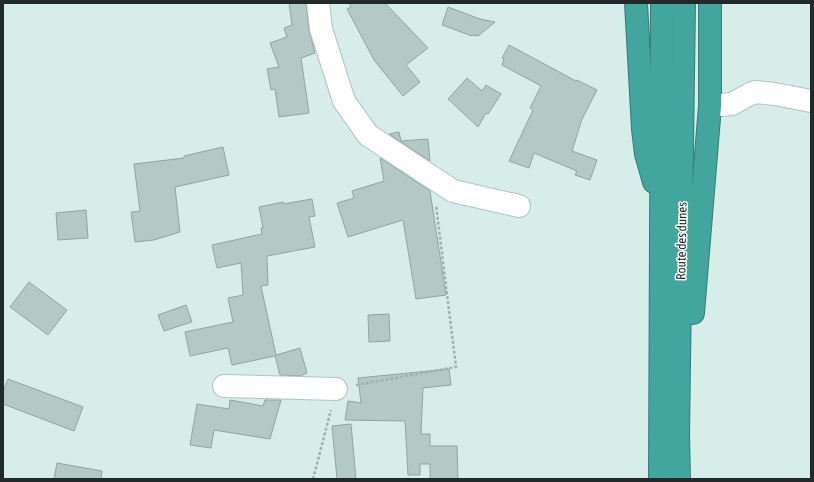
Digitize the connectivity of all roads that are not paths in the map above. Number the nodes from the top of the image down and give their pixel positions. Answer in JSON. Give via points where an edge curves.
{"nodes":[{"id":1,"x":318,"y":3,"type":"edge"},
{"id":2,"x":636,"y":3,"type":"edge"},
{"id":3,"x":662,"y":3,"type":"edge"},
{"id":4,"x":684,"y":3,"type":"edge"},
{"id":5,"x":710,"y":3,"type":"edge"},
{"id":6,"x":811,"y":101,"type":"edge"},
{"id":7,"x":710,"y":106,"type":"junction"},
{"id":8,"x":662,"y":204,"type":"junction"},
{"id":9,"x":519,"y":206,"type":"dead end"},
{"id":10,"x":224,"y":386,"type":"dead end"},
{"id":11,"x":336,"y":389,"type":"road end"},
{"id":12,"x":678,"y":435,"type":"junction"},
{"id":13,"x":660,"y":479,"type":"edge"},
{"id":14,"x":679,"y":479,"type":"edge"}],
"edges":[{"from":1,"to":9,"type":"street","via":[[321,29],[344,101],[368,135],[453,191]]},
{"from":2,"to":8,"type":"highway","via":[[642,129],[652,178]]},
{"from":3,"to":8,"type":"highway"},
{"from":4,"to":12,"type":"highway","name":"Route des dunes"},
{"from":5,"to":7,"type":"highway"},
{"from":6,"to":7,"type":"street","via":[[756,92],[732,104]]},
{"from":7,"to":12,"type":"highway","via":[[693,318]]},
{"from":8,"to":13,"type":"highway"},
{"from":10,"to":11,"type":"street"},
{"from":12,"to":14,"type":"highway","name":"Route des dunes"}]}
